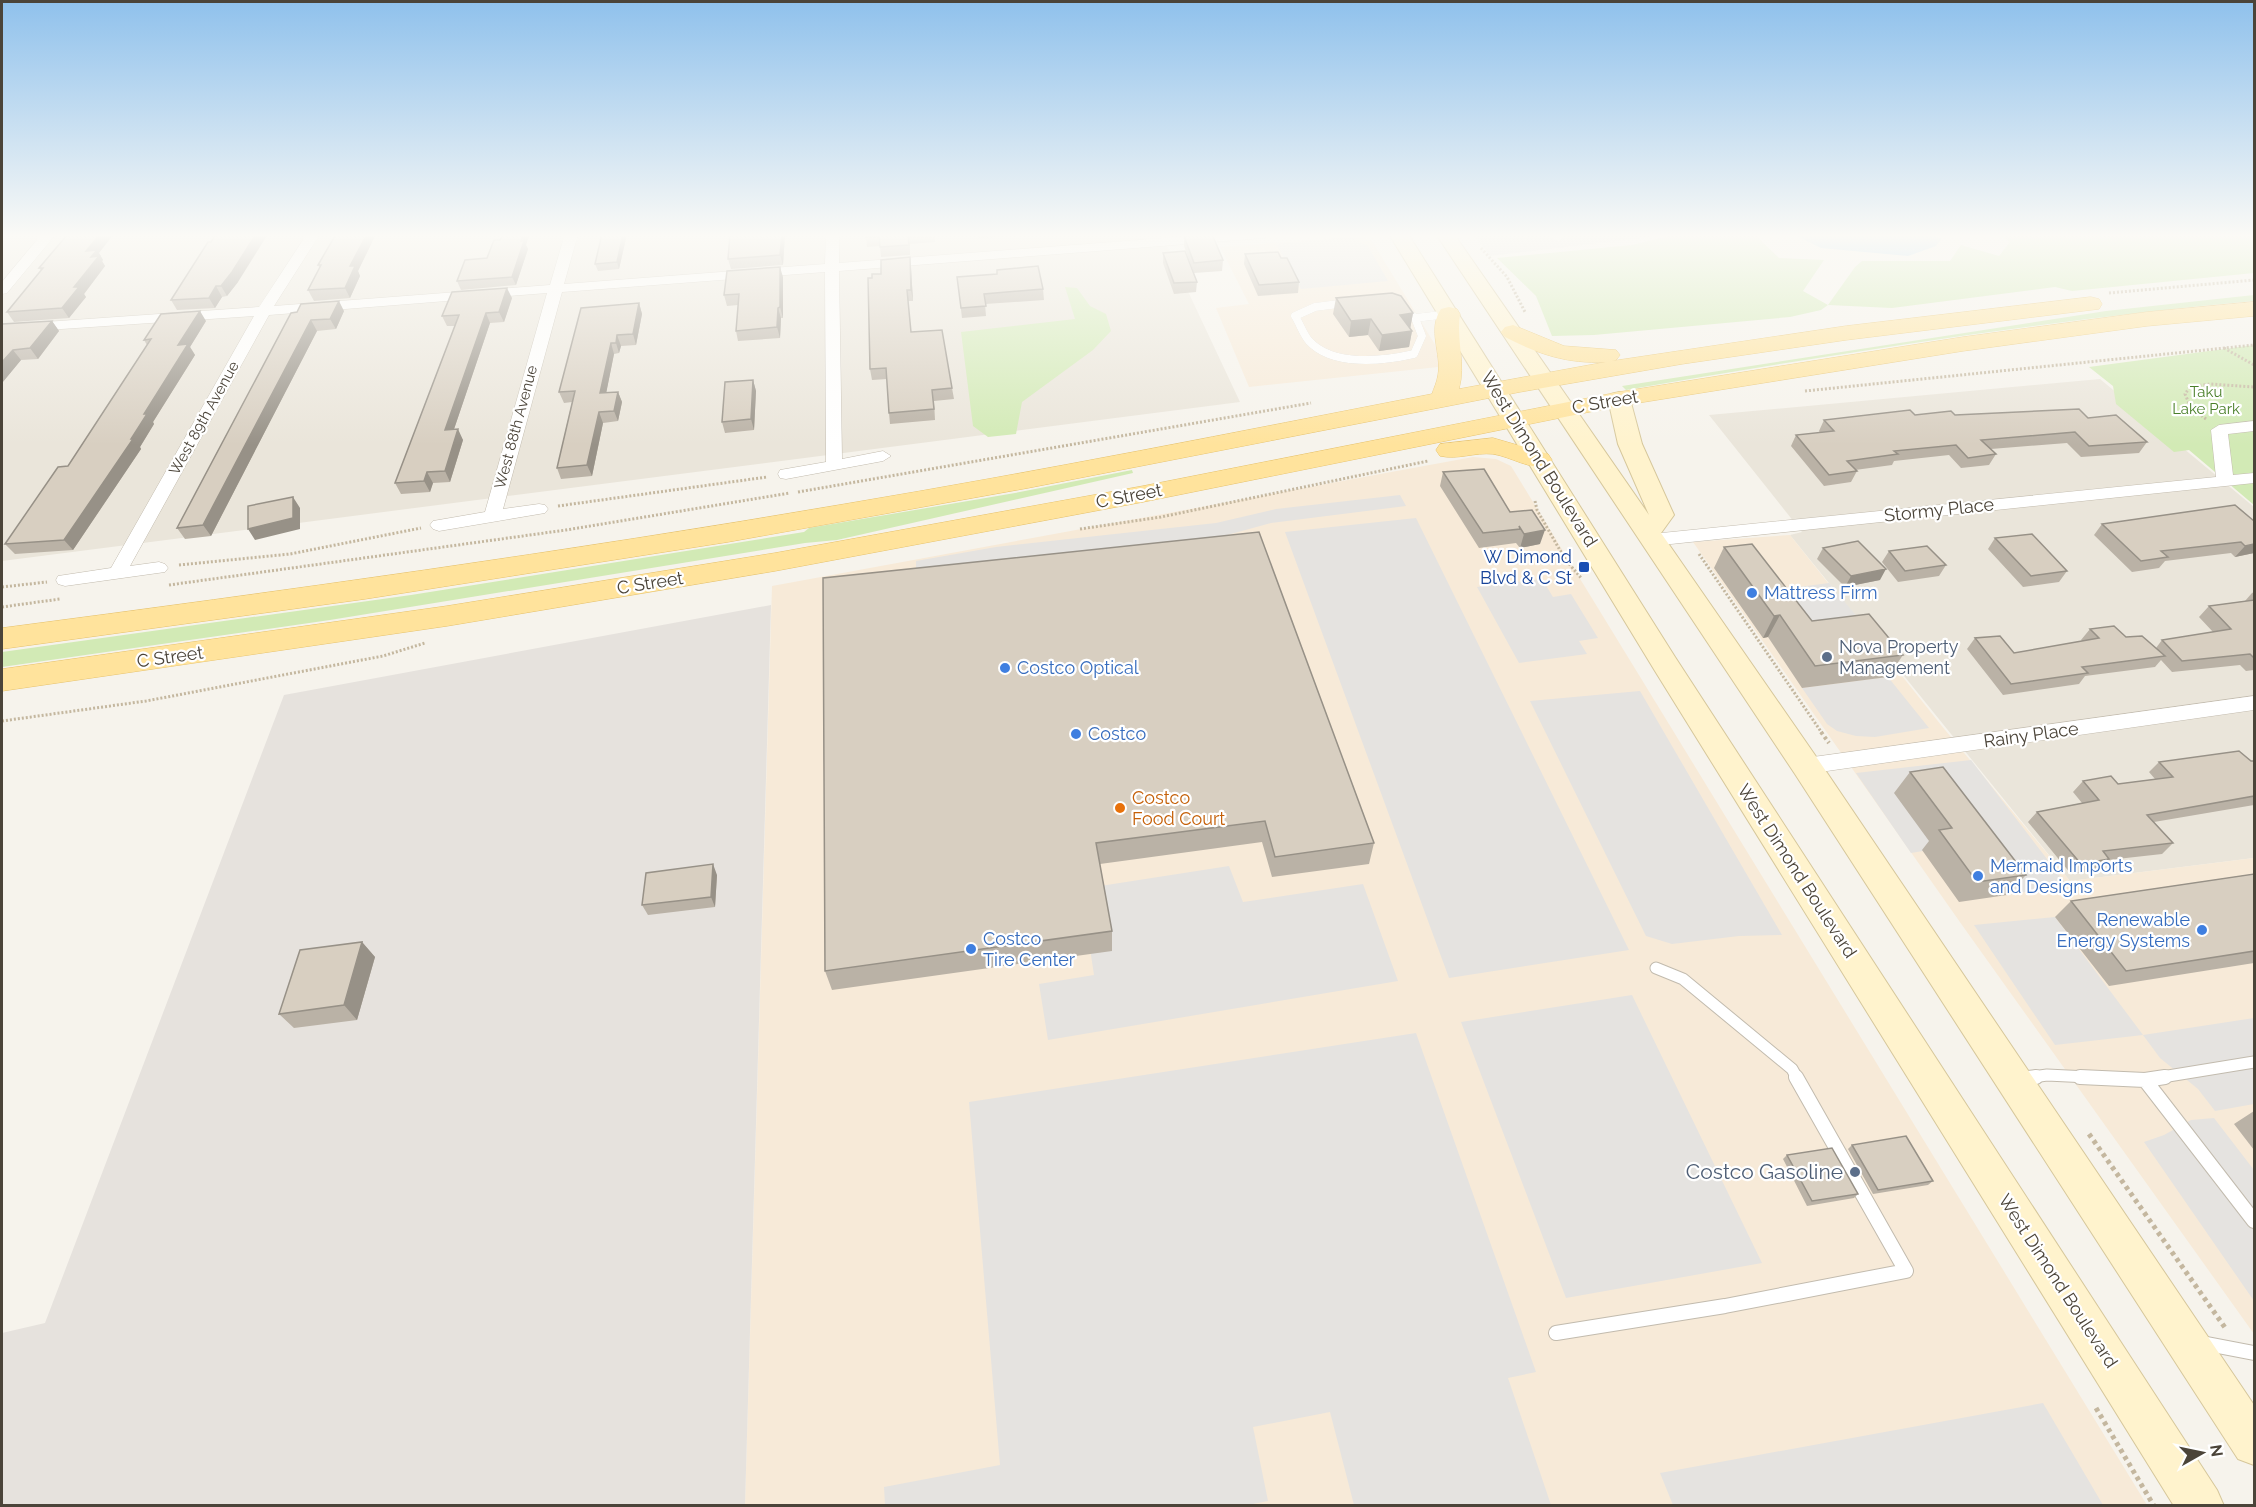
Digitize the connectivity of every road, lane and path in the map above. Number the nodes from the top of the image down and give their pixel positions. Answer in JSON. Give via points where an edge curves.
{"nodes":[{"id":1,"x":268,"y":304,"type":"edge"},
{"id":2,"x":348,"y":304,"type":"edge"},
{"id":3,"x":550,"y":304,"type":"edge"},
{"id":4,"x":832,"y":304,"type":"edge"},
{"id":5,"x":1336,"y":304,"type":"edge"},
{"id":6,"x":1398,"y":304,"type":"edge"},
{"id":7,"x":1443,"y":304,"type":"edge"},
{"id":8,"x":1504,"y":304,"type":"edge"},
{"id":9,"x":1519,"y":304,"type":"edge"},
{"id":10,"x":2095,"y":304,"type":"edge"},
{"id":11,"x":2254,"y":309,"type":"edge"},
{"id":12,"x":264,"y":311,"type":"junction"},
{"id":13,"x":1449,"y":314,"type":"junction"},
{"id":14,"x":1415,"y":318,"type":"junction"},
{"id":15,"x":1520,"y":324,"type":"junction"},
{"id":16,"x":1922,"y":324,"type":"junction"},
{"id":17,"x":2,"y":329,"type":"edge"},
{"id":18,"x":2254,"y":345,"type":"edge"},
{"id":19,"x":2224,"y":348,"type":"junction"},
{"id":20,"x":2254,"y":365,"type":"edge"},
{"id":21,"x":1546,"y":381,"type":"junction"},
{"id":22,"x":2254,"y":387,"type":"edge"},
{"id":23,"x":1496,"y":390,"type":"junction"},
{"id":24,"x":1800,"y":392,"type":"dead end"},
{"id":25,"x":1443,"y":399,"type":"junction"},
{"id":26,"x":1619,"y":399,"type":"junction"},
{"id":27,"x":1315,"y":402,"type":"dead end"},
{"id":28,"x":1565,"y":410,"type":"junction"},
{"id":29,"x":1514,"y":419,"type":"junction"},
{"id":30,"x":2254,"y":426,"type":"edge"},
{"id":31,"x":2219,"y":430,"type":"junction"},
{"id":32,"x":883,"y":456,"type":"dead end"},
{"id":33,"x":1539,"y":460,"type":"junction"},
{"id":34,"x":834,"y":464,"type":"junction"},
{"id":35,"x":786,"y":474,"type":"joint"},
{"id":36,"x":2254,"y":478,"type":"edge"},
{"id":37,"x":2225,"y":482,"type":"junction"},
{"id":38,"x":539,"y":508,"type":"joint"},
{"id":39,"x":492,"y":517,"type":"junction"},
{"id":40,"x":439,"y":525,"type":"joint"},
{"id":41,"x":1650,"y":537,"type":"junction"},
{"id":42,"x":880,"y":543,"type":"junction"},
{"id":43,"x":1700,"y":555,"type":"dead end"},
{"id":44,"x":117,"y":573,"type":"junction"},
{"id":45,"x":158,"y":577,"type":"junction"},
{"id":46,"x":2,"y":587,"type":"edge"},
{"id":47,"x":67,"y":589,"type":"junction"},
{"id":48,"x":2,"y":607,"type":"edge"},
{"id":49,"x":2,"y":639,"type":"edge"},
{"id":50,"x":2,"y":680,"type":"edge"},
{"id":51,"x":2254,"y":703,"type":"edge"},
{"id":52,"x":1843,"y":761,"type":"junction"},
{"id":53,"x":1806,"y":766,"type":"junction"},
{"id":54,"x":1656,"y":968,"type":"dead end"},
{"id":55,"x":2254,"y":1062,"type":"edge"},
{"id":56,"x":2013,"y":1080,"type":"junction"},
{"id":57,"x":2145,"y":1080,"type":"junction"},
{"id":58,"x":2088,"y":1133,"type":"dead end"},
{"id":59,"x":2254,"y":1221,"type":"edge"},
{"id":60,"x":1556,"y":1333,"type":"dead end"},
{"id":61,"x":2186,"y":1340,"type":"junction"},
{"id":62,"x":2248,"y":1352,"type":"edge"},
{"id":63,"x":2254,"y":1443,"type":"edge"},
{"id":64,"x":2201,"y":1506,"type":"edge"}],
"edges":[{"from":1,"to":12,"type":"street","name":"West 89th Avenue"},
{"from":2,"to":12,"type":"street"},
{"from":3,"to":39,"type":"street","name":"West 88th Avenue"},
{"from":4,"to":34,"type":"street"},
{"from":5,"to":14,"type":"lane","via":[[1315,307],[1296,316],[1310,342],[1328,353],[1368,359],[1414,354],[1422,336]]},
{"from":6,"to":14,"type":"lane"},
{"from":7,"to":13,"type":"main road","name":"West Dimond Boulevard"},
{"from":8,"to":15,"type":"main road"},
{"from":9,"to":15,"type":"path"},
{"from":10,"to":16,"type":"main road","name":"C Street"},
{"from":11,"to":26,"type":"main road","name":"C Street","via":[[1986,341]]},
{"from":12,"to":17,"type":"street"},
{"from":12,"to":44,"type":"street","name":"West 89th Avenue"},
{"from":13,"to":14,"type":"lane"},
{"from":13,"to":23,"type":"main road","name":"West Dimond Boulevard"},
{"from":13,"to":25,"type":"main road","via":[[1446,332],[1451,374]]},
{"from":15,"to":16,"type":"main road","via":[[1552,352],[1581,356],[1663,349],[1850,323]]},
{"from":15,"to":21,"type":"main road"},
{"from":16,"to":21,"type":"main road","name":"C Street","via":[[1743,348]]},
{"from":18,"to":19,"type":"path"},
{"from":19,"to":20,"type":"path"},
{"from":19,"to":24,"type":"path"},
{"from":21,"to":23,"type":"main road","name":"C Street"},
{"from":21,"to":28,"type":"main road"},
{"from":22,"to":31,"type":"path","via":[[2190,387],[2185,394],[2192,408]]},
{"from":23,"to":25,"type":"main road","name":"C Street"},
{"from":23,"to":29,"type":"main road","name":"West Dimond Boulevard"},
{"from":25,"to":49,"type":"main road","name":"C Street","via":[[1124,463],[789,522],[341,593]]},
{"from":26,"to":28,"type":"main road","name":"C Street"},
{"from":26,"to":41,"type":"main road","via":[[1632,449],[1662,515]]},
{"from":27,"to":45,"type":"path","via":[[566,530]]},
{"from":28,"to":29,"type":"main road","name":"C Street"},
{"from":28,"to":41,"type":"main road"},
{"from":29,"to":33,"type":"main road","name":"West Dimond Boulevard"},
{"from":29,"to":42,"type":"main road","name":"C Street"},
{"from":30,"to":31,"type":"street"},
{"from":31,"to":37,"type":"street"},
{"from":32,"to":34,"type":"street"},
{"from":33,"to":42,"type":"main road","via":[[1493,446],[1470,447],[1220,498],[1050,527]]},
{"from":33,"to":64,"type":"main road","name":"West Dimond Boulevard"},
{"from":34,"to":35,"type":"street"},
{"from":35,"to":38,"type":"path"},
{"from":36,"to":37,"type":"street","name":"Stormy Place"},
{"from":37,"to":41,"type":"street","name":"Stormy Place"},
{"from":38,"to":39,"type":"street"},
{"from":39,"to":40,"type":"street"},
{"from":40,"to":45,"type":"path"},
{"from":41,"to":53,"type":"main road"},
{"from":42,"to":50,"type":"main road","name":"C Street","via":[[447,616]]},
{"from":43,"to":52,"type":"path"},
{"from":44,"to":45,"type":"street"},
{"from":44,"to":47,"type":"street"},
{"from":46,"to":47,"type":"path"},
{"from":47,"to":48,"type":"path"},
{"from":51,"to":52,"type":"street","name":"Rainy Place"},
{"from":52,"to":53,"type":"street","name":"Rainy Place"},
{"from":53,"to":56,"type":"main road"},
{"from":54,"to":60,"type":"lane","via":[[1683,979],[1792,1069],[1906,1271]]},
{"from":55,"to":57,"type":"lane"},
{"from":56,"to":57,"type":"lane","via":[[2047,1075]]},
{"from":56,"to":61,"type":"main road"},
{"from":57,"to":59,"type":"lane"},
{"from":58,"to":62,"type":"path"},
{"from":61,"to":62,"type":"lane"},
{"from":61,"to":63,"type":"main road"}]}
